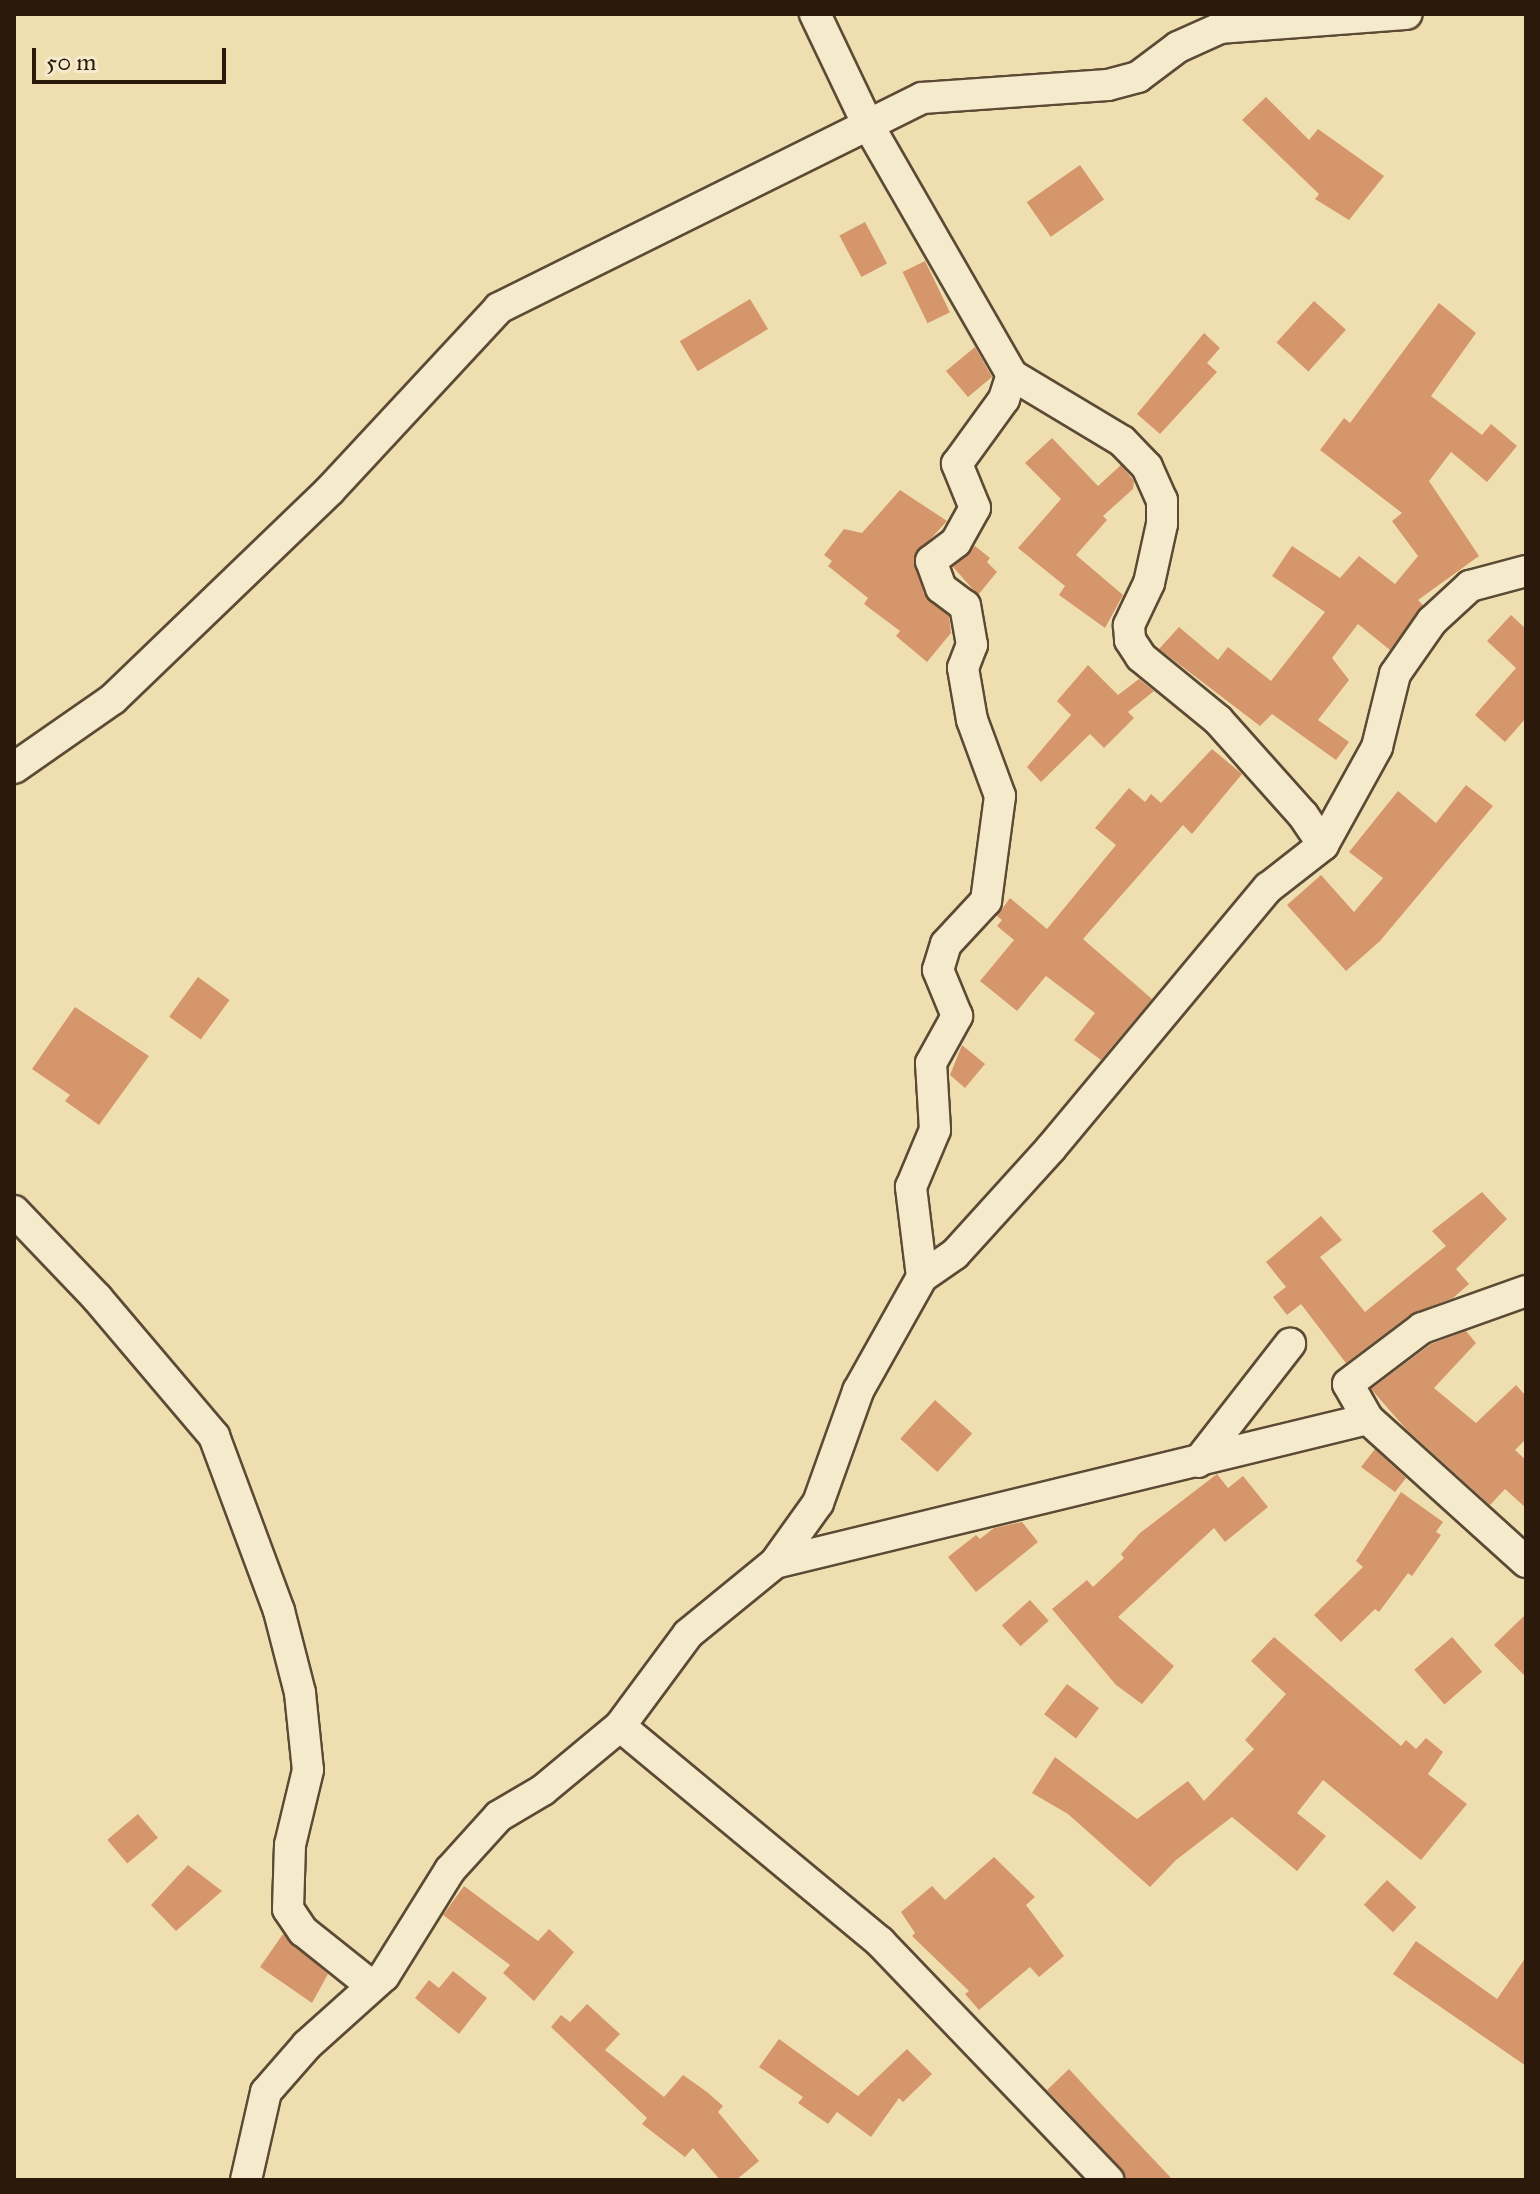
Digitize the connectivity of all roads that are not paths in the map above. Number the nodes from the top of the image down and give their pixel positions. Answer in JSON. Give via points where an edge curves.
{"nodes":[{"id":1,"x":815,"y":14,"type":"edge"},
{"id":2,"x":1406,"y":14,"type":"edge"},
{"id":3,"x":867,"y":123,"type":"junction"},
{"id":4,"x":1012,"y":375,"type":"junction"},
{"id":5,"x":1526,"y":571,"type":"edge"},
{"id":6,"x":14,"y":768,"type":"edge"},
{"id":7,"x":1323,"y":845,"type":"junction"},
{"id":8,"x":14,"y":1211,"type":"edge"},
{"id":9,"x":922,"y":1277,"type":"junction"},
{"id":10,"x":1526,"y":1291,"type":"edge"},
{"id":11,"x":1290,"y":1344,"type":"dead end"},
{"id":12,"x":1368,"y":1419,"type":"junction"},
{"id":13,"x":1198,"y":1462,"type":"junction"},
{"id":14,"x":1526,"y":1562,"type":"edge"},
{"id":15,"x":775,"y":1563,"type":"junction"},
{"id":16,"x":620,"y":1726,"type":"junction"},
{"id":17,"x":372,"y":1986,"type":"junction"},
{"id":18,"x":246,"y":2180,"type":"edge"},
{"id":19,"x":1108,"y":2180,"type":"edge"}],
"edges":[{"from":1,"to":3,"type":"street"},
{"from":2,"to":3,"type":"street","via":[[1220,28],[1178,47],[1138,77],[1108,85],[922,98]]},
{"from":3,"to":4,"type":"street"},
{"from":3,"to":6,"type":"street","via":[[683,221],[499,308],[330,490],[113,699]]},
{"from":4,"to":7,"type":"street","via":[[1122,441],[1147,467],[1162,500],[1162,524],[1149,583],[1129,625],[1130,640],[1141,657],[1218,720]]},
{"from":4,"to":9,"type":"street","via":[[1004,399],[957,464],[975,508],[956,542],[931,561],[941,588],[965,606],[972,645],[963,668],[972,720],[1000,796],[986,901],[946,944],[938,970],[957,1016],[931,1063],[935,1130],[911,1187]]},
{"from":5,"to":7,"type":"street","via":[[1470,586],[1432,621],[1395,674],[1377,747]]},
{"from":7,"to":9,"type":"street","via":[[1268,888],[1051,1148],[955,1254]]},
{"from":8,"to":17,"type":"street","via":[[97,1298],[214,1436],[279,1611],[300,1693],[308,1770],[290,1845],[288,1909],[303,1931]]},
{"from":9,"to":15,"type":"street","via":[[858,1391],[818,1503]]},
{"from":10,"to":12,"type":"street","via":[[1422,1328],[1348,1384]]},
{"from":11,"to":13,"type":"street"},
{"from":12,"to":13,"type":"street"},
{"from":12,"to":14,"type":"street","via":[[1468,1515]]},
{"from":13,"to":15,"type":"street"},
{"from":15,"to":16,"type":"street","via":[[688,1634]]},
{"from":16,"to":17,"type":"street","via":[[543,1790],[499,1816],[450,1870]]},
{"from":16,"to":19,"type":"street","via":[[880,1942]]},
{"from":17,"to":18,"type":"street","via":[[307,2045],[266,2092]]}]}
